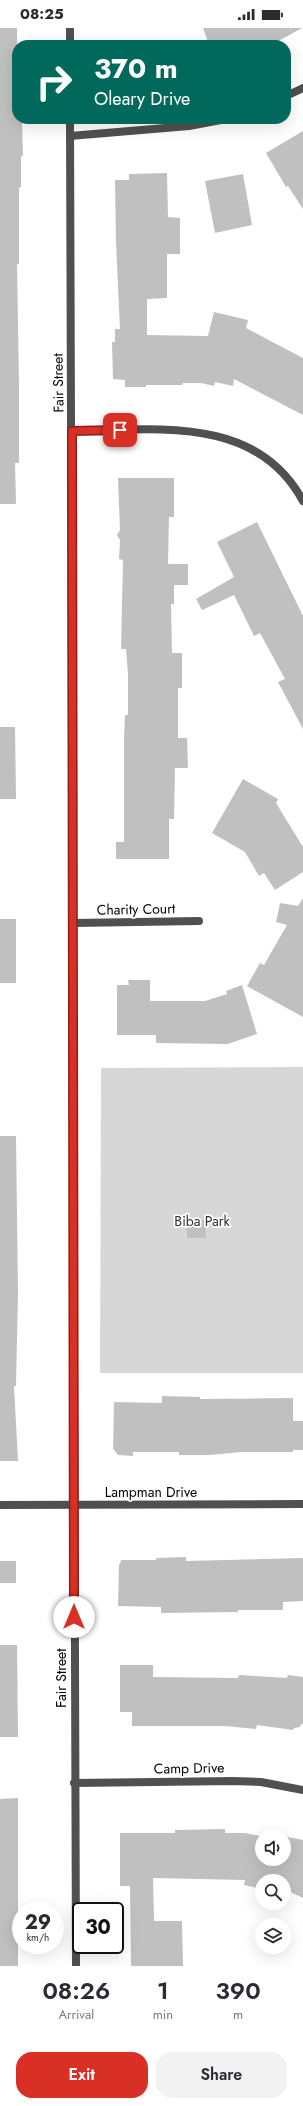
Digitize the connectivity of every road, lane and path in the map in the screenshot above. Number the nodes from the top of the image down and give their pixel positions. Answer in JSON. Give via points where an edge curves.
{"nodes":[{"id":1,"x":70,"y":28,"type":"edge"},
{"id":2,"x":70,"y":40,"type":"edge"},
{"id":3,"x":303,"y":88,"type":"edge"},
{"id":4,"x":291,"y":94,"type":"edge"},
{"id":5,"x":70,"y":124,"type":"edge"},
{"id":6,"x":200,"y":124,"type":"edge"},
{"id":7,"x":70,"y":136,"type":"junction"},
{"id":8,"x":72,"y":431,"type":"junction"},
{"id":9,"x":303,"y":502,"type":"edge"},
{"id":10,"x":199,"y":921,"type":"dead end"},
{"id":11,"x":74,"y":923,"type":"junction"},
{"id":12,"x":303,"y":1504,"type":"edge"},
{"id":13,"x":0,"y":1505,"type":"edge"},
{"id":14,"x":75,"y":1505,"type":"junction"},
{"id":15,"x":74,"y":1783,"type":"junction"},
{"id":16,"x":303,"y":1790,"type":"edge"},
{"id":17,"x":76,"y":1966,"type":"edge"}],
"edges":[{"from":1,"to":2,"type":"street"},
{"from":3,"to":4,"type":"street"},
{"from":5,"to":7,"type":"street","name":"Fair Street"},
{"from":6,"to":7,"type":"street"},
{"from":7,"to":8,"type":"street","name":"Fair Street"},
{"from":8,"to":9,"type":"street","via":[[194,431],[214,434],[251,449],[271,462],[289,480]]},
{"from":8,"to":11,"type":"street","name":"Fair Street"},
{"from":10,"to":11,"type":"street","name":"Charity Court"},
{"from":11,"to":14,"type":"street","name":"Fair Street"},
{"from":12,"to":14,"type":"street","name":"Lampman Drive"},
{"from":13,"to":14,"type":"street","name":"Lampman Drive"},
{"from":14,"to":15,"type":"street","name":"Fair Street"},
{"from":15,"to":16,"type":"street","name":"Camp Drive","via":[[233,1781],[261,1782]]},
{"from":15,"to":17,"type":"street","name":"Fair Street"}]}
